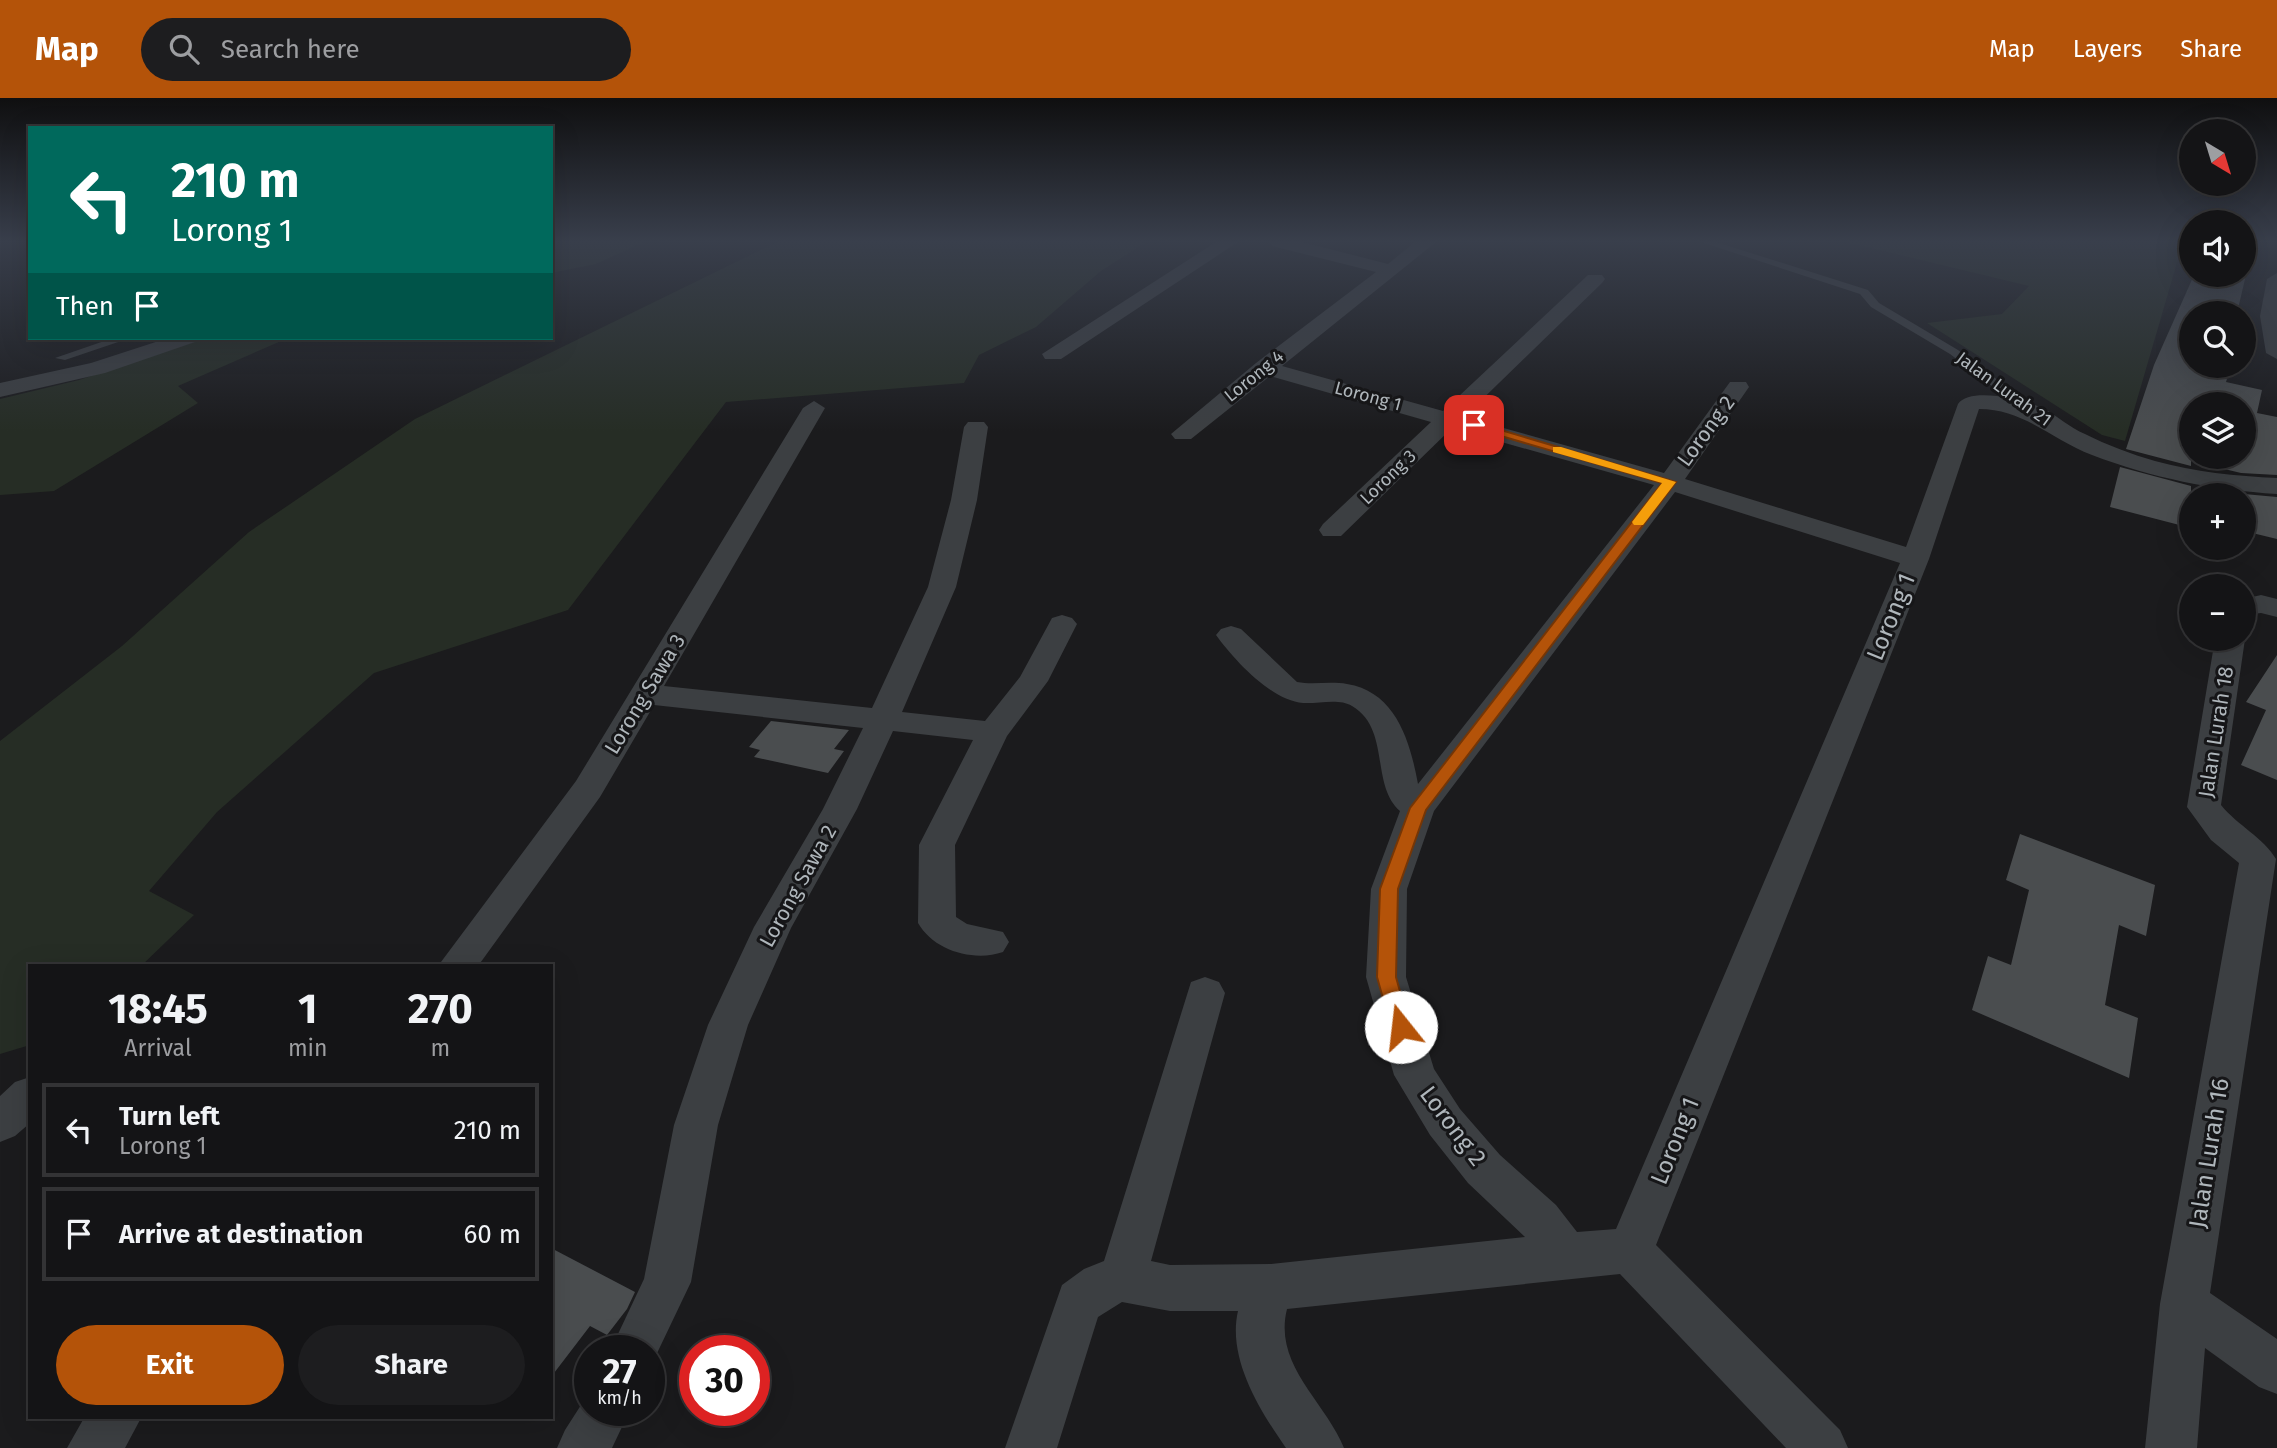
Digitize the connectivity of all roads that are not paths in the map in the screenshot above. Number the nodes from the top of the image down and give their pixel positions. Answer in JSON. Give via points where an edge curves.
{"nodes":[{"id":1,"x":1130,"y":305,"type":"edge"},
{"id":2,"x":1345,"y":305,"type":"edge"},
{"id":3,"x":1568,"y":305,"type":"edge"},
{"id":4,"x":1875,"y":305,"type":"edge"},
{"id":5,"x":2272,"y":305,"type":"edge"},
{"id":6,"x":118,"y":340,"type":"edge"},
{"id":7,"x":182,"y":340,"type":"edge"},
{"id":8,"x":2277,"y":353,"type":"edge"},
{"id":9,"x":1053,"y":354,"type":"dead end"},
{"id":10,"x":61,"y":358,"type":"dead end"},
{"id":11,"x":1264,"y":368,"type":"junction"},
{"id":12,"x":1738,"y":387,"type":"dead end"},
{"id":13,"x":0,"y":390,"type":"edge"},
{"id":14,"x":814,"y":408,"type":"dead end"},
{"id":15,"x":2034,"y":412,"type":"junction"},
{"id":16,"x":1449,"y":418,"type":"junction"},
{"id":17,"x":975,"y":427,"type":"dead end"},
{"id":18,"x":1183,"y":434,"type":"dead end"},
{"id":19,"x":1670,"y":482,"type":"junction"},
{"id":20,"x":2277,"y":486,"type":"edge"},
{"id":21,"x":1332,"y":530,"type":"dead end"},
{"id":22,"x":1915,"y":559,"type":"junction"},
{"id":23,"x":2256,"y":605,"type":"edge"},
{"id":24,"x":2277,"y":608,"type":"edge"},
{"id":25,"x":1062,"y":624,"type":"dead end"},
{"id":26,"x":1231,"y":635,"type":"dead end"},
{"id":27,"x":2228,"y":651,"type":"edge"},
{"id":28,"x":645,"y":694,"type":"junction"},
{"id":29,"x":881,"y":721,"type":"junction"},
{"id":30,"x":993,"y":732,"type":"junction"},
{"id":31,"x":1418,"y":808,"type":"junction"},
{"id":32,"x":2267,"y":850,"type":"edge"},
{"id":33,"x":990,"y":942,"type":"dead end"},
{"id":34,"x":458,"y":964,"type":"edge"},
{"id":35,"x":1205,"y":993,"type":"dead end"},
{"id":36,"x":28,"y":1097,"type":"edge"},
{"id":37,"x":0,"y":1123,"type":"edge"},
{"id":38,"x":1630,"y":1251,"type":"junction"},
{"id":39,"x":1566,"y":1255,"type":"junction"},
{"id":40,"x":1122,"y":1279,"type":"junction"},
{"id":41,"x":1271,"y":1287,"type":"junction"},
{"id":42,"x":2184,"y":1304,"type":"junction"},
{"id":43,"x":642,"y":1335,"type":"edge"},
{"id":44,"x":2277,"y":1369,"type":"edge"},
{"id":45,"x":114,"y":1419,"type":"edge"},
{"id":46,"x":596,"y":1426,"type":"edge"},
{"id":47,"x":93,"y":1448,"type":"edge"},
{"id":48,"x":583,"y":1448,"type":"edge"},
{"id":49,"x":1031,"y":1448,"type":"edge"},
{"id":50,"x":1318,"y":1448,"type":"edge"},
{"id":51,"x":1822,"y":1448,"type":"edge"},
{"id":52,"x":2171,"y":1448,"type":"edge"}],
"edges":[{"from":1,"to":9,"type":"street"},
{"from":2,"to":11,"type":"street","name":"Lorong 4"},
{"from":3,"to":16,"type":"street","name":"Lorong 3"},
{"from":4,"to":15,"type":"lane","name":"Jalan Lurah 21","via":[[1954,352]]},
{"from":5,"to":8,"type":"street"},
{"from":6,"to":10,"type":"lane"},
{"from":7,"to":13,"type":"street","via":[[97,369]]},
{"from":11,"to":16,"type":"street","name":"Lorong 1"},
{"from":11,"to":18,"type":"street","name":"Lorong 4"},
{"from":12,"to":19,"type":"street","name":"Lorong 2"},
{"from":14,"to":28,"type":"street","name":"Lorong Sawa 3"},
{"from":15,"to":20,"type":"street","name":"Jalan Lurah 21","via":[[2073,438],[2128,458],[2179,473]]},
{"from":15,"to":22,"type":"street","name":"Lorong 1","via":[[1977,400],[1969,404]]},
{"from":16,"to":19,"type":"street","name":"Lorong 1"},
{"from":16,"to":21,"type":"street","name":"Lorong 3"},
{"from":17,"to":29,"type":"street","name":"Lorong Sawa 2","via":[[964,500],[942,587]]},
{"from":19,"to":22,"type":"street","name":"Lorong 1"},
{"from":19,"to":31,"type":"street","name":"Lorong 2"},
{"from":22,"to":38,"type":"street","name":"Lorong 1"},
{"from":23,"to":24,"type":"street"},
{"from":25,"to":30,"type":"street","via":[[1044,667]]},
{"from":26,"to":31,"type":"street","via":[[1286,689],[1345,692],[1377,711],[1394,743],[1404,796]]},
{"from":27,"to":32,"type":"street","name":"Jalan Lurah 18","via":[[2204,807],[2223,831]]},
{"from":28,"to":29,"type":"street"},
{"from":28,"to":34,"type":"street","name":"Lorong Sawa 3","via":[[588,789]]},
{"from":29,"to":30,"type":"street"},
{"from":29,"to":43,"type":"street","name":"Lorong Sawa 2","via":[[840,809],[773,927],[728,1025],[696,1125],[667,1282]]},
{"from":30,"to":33,"type":"street","via":[[937,845],[937,923],[958,938]]},
{"from":31,"to":39,"type":"street","name":"Lorong 2","via":[[1389,889],[1386,977],[1415,1075],[1445,1122],[1485,1169],[1540,1220]]},
{"from":32,"to":42,"type":"street","name":"Jalan Lurah 16"},
{"from":35,"to":40,"type":"street"},
{"from":36,"to":37,"type":"street"},
{"from":38,"to":39,"type":"street"},
{"from":38,"to":51,"type":"street"},
{"from":39,"to":41,"type":"street"},
{"from":40,"to":41,"type":"street","via":[[1170,1288]]},
{"from":40,"to":49,"type":"street","via":[[1101,1285],[1079,1302]]},
{"from":41,"to":50,"type":"street","via":[[1261,1317],[1261,1348],[1289,1411]]},
{"from":42,"to":44,"type":"street"},
{"from":42,"to":52,"type":"street","name":"Jalan Lurah 16"},
{"from":45,"to":47,"type":"street"},
{"from":46,"to":48,"type":"street"}]}
